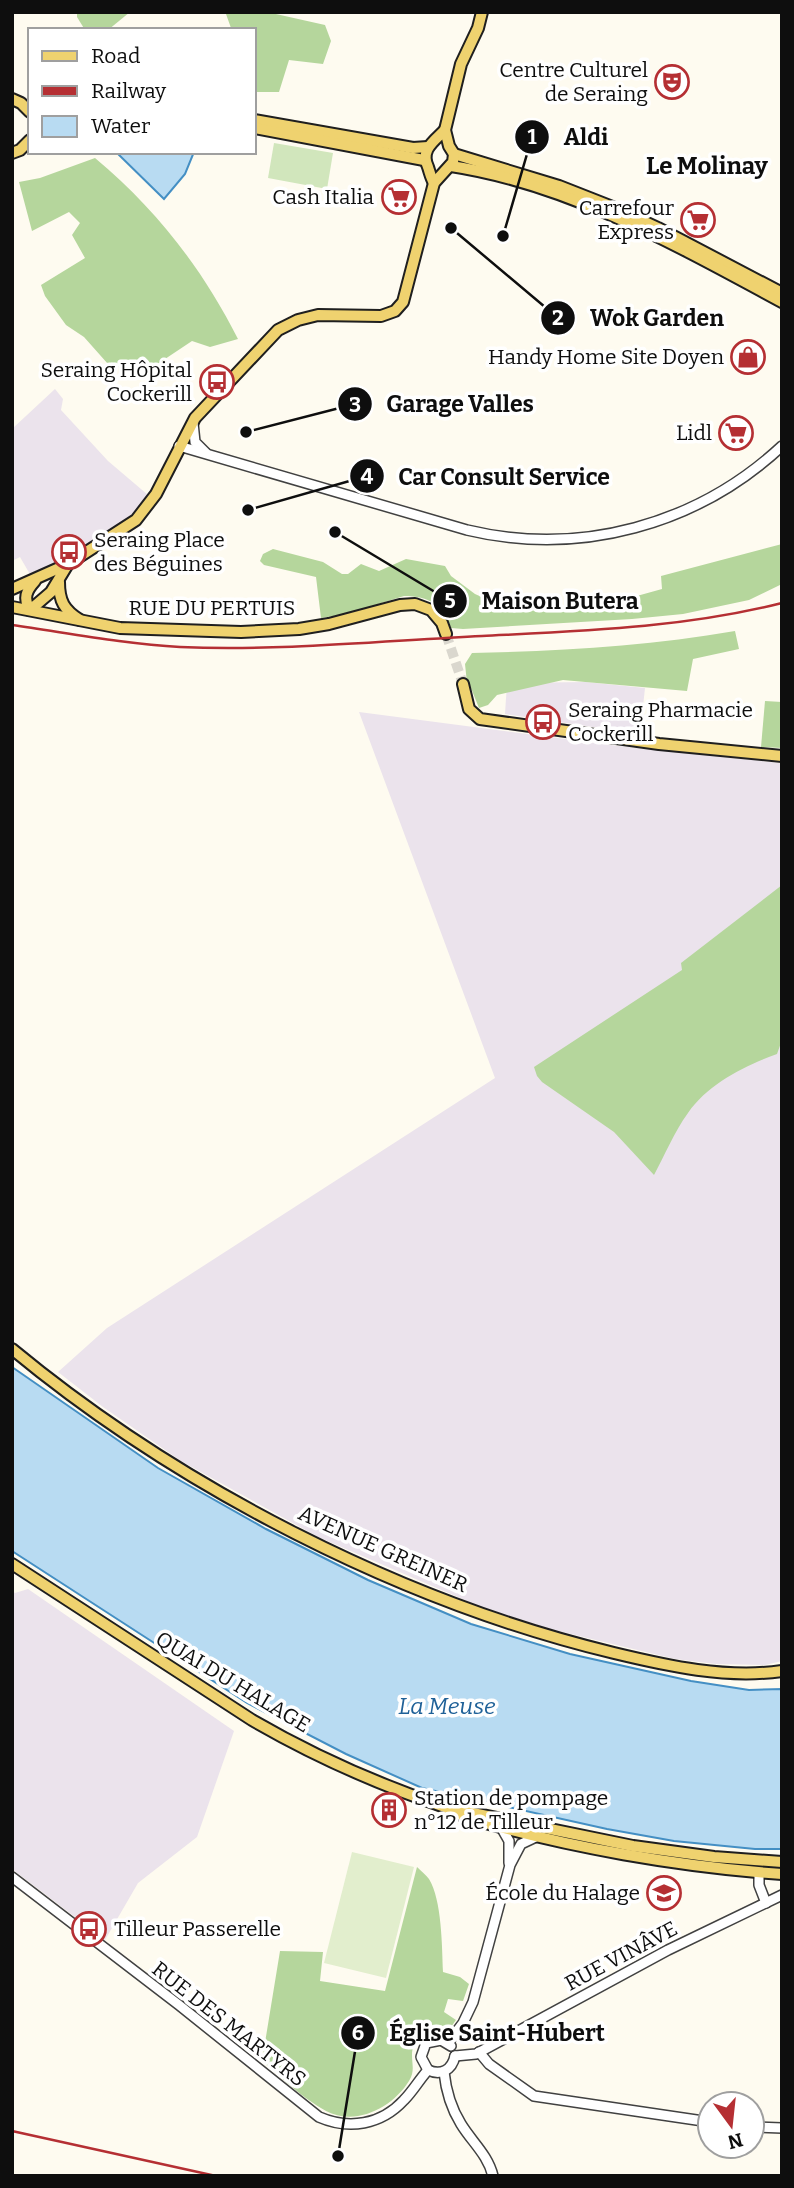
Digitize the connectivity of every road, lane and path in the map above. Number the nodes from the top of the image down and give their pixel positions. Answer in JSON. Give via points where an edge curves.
{"nodes":[{"id":1,"x":482,"y":12,"type":"edge"},
{"id":2,"x":12,"y":99,"type":"edge"},
{"id":3,"x":28,"y":110,"type":"edge"},
{"id":4,"x":256,"y":120,"type":"edge"},
{"id":5,"x":256,"y":128,"type":"edge"},
{"id":6,"x":445,"y":130,"type":"junction"},
{"id":7,"x":28,"y":142,"type":"edge"},
{"id":8,"x":431,"y":145,"type":"junction"},
{"id":9,"x":12,"y":153,"type":"edge"},
{"id":10,"x":449,"y":159,"type":"junction"},
{"id":11,"x":426,"y":164,"type":"junction"},
{"id":12,"x":434,"y":183,"type":"junction"},
{"id":13,"x":782,"y":293,"type":"edge"},
{"id":14,"x":782,"y":302,"type":"edge"},
{"id":15,"x":193,"y":421,"type":"junction"},
{"id":16,"x":179,"y":446,"type":"junction"},
{"id":17,"x":782,"y":446,"type":"edge"},
{"id":18,"x":207,"y":455,"type":"junction"},
{"id":19,"x":68,"y":564,"type":"junction"},
{"id":20,"x":37,"y":579,"type":"junction"},
{"id":21,"x":59,"y":582,"type":"junction"},
{"id":22,"x":12,"y":589,"type":"edge"},
{"id":23,"x":12,"y":607,"type":"edge"},
{"id":24,"x":30,"y":610,"type":"junction"},
{"id":25,"x":86,"y":623,"type":"junction"},
{"id":26,"x":446,"y":634,"type":"tunnel mouth"},
{"id":27,"x":463,"y":684,"type":"tunnel mouth"},
{"id":28,"x":782,"y":756,"type":"edge"},
{"id":29,"x":12,"y":1349,"type":"edge"},
{"id":30,"x":12,"y":1564,"type":"edge"},
{"id":31,"x":782,"y":1671,"type":"edge"},
{"id":32,"x":447,"y":1808,"type":"junction"},
{"id":33,"x":500,"y":1826,"type":"junction"},
{"id":34,"x":538,"y":1836,"type":"junction"},
{"id":35,"x":782,"y":1864,"type":"edge"},
{"id":36,"x":510,"y":1865,"type":"junction"},
{"id":37,"x":759,"y":1872,"type":"junction"},
{"id":38,"x":782,"y":1874,"type":"edge"},
{"id":39,"x":12,"y":1877,"type":"edge"},
{"id":40,"x":782,"y":1895,"type":"edge"},
{"id":41,"x":766,"y":1903,"type":"junction"},
{"id":42,"x":448,"y":2043,"type":"junction"},
{"id":43,"x":479,"y":2052,"type":"junction"},
{"id":44,"x":455,"y":2056,"type":"junction"},
{"id":45,"x":428,"y":2070,"type":"junction"},
{"id":46,"x":444,"y":2072,"type":"junction"},
{"id":47,"x":696,"y":2120,"type":"edge"},
{"id":48,"x":493,"y":2176,"type":"edge"}],
"edges":[{"from":1,"to":6,"type":"main road","via":[[461,64]]},
{"from":2,"to":3,"type":"main road"},
{"from":4,"to":8,"type":"main road","via":[[412,148]]},
{"from":5,"to":11,"type":"main road"},
{"from":6,"to":8,"type":"main road"},
{"from":6,"to":10,"type":"main road"},
{"from":7,"to":9,"type":"main road"},
{"from":8,"to":10,"type":"main road"},
{"from":8,"to":11,"type":"main road"},
{"from":10,"to":11,"type":"main road","via":[[438,172]]},
{"from":10,"to":12,"type":"main road"},
{"from":10,"to":13,"type":"main road","via":[[559,186],[615,208]]},
{"from":10,"to":14,"type":"main road","via":[[596,209]]},
{"from":11,"to":12,"type":"main road"},
{"from":12,"to":15,"type":"main road","via":[[408,289],[395,312],[370,317],[318,315],[288,324],[259,348]]},
{"from":15,"to":16,"type":"main road"},
{"from":15,"to":18,"type":"street","via":[[194,439]]},
{"from":16,"to":18,"type":"street"},
{"from":16,"to":19,"type":"main road","via":[[156,494],[136,520]]},
{"from":17,"to":18,"type":"street","via":[[725,490],[676,514],[627,531],[557,539],[474,531]]},
{"from":19,"to":20,"type":"main road"},
{"from":19,"to":21,"type":"main road"},
{"from":20,"to":22,"type":"main road"},
{"from":20,"to":24,"type":"main road","via":[[26,597]]},
{"from":21,"to":24,"type":"main road"},
{"from":21,"to":25,"type":"main road","via":[[64,608]]},
{"from":23,"to":24,"type":"main road","name":"RUE DU PERTUIS"},
{"from":24,"to":25,"type":"main road","name":"RUE DU PERTUIS"},
{"from":25,"to":26,"type":"main road","name":"RUE DU PERTUIS","via":[[179,632],[275,631],[415,604],[431,610]]},
{"from":27,"to":28,"type":"main road","via":[[473,714],[493,722]]},
{"from":29,"to":31,"type":"main road","name":"AVENUE GREINER","via":[[131,1436],[221,1492],[336,1552],[439,1598],[524,1628],[627,1656],[721,1673]]},
{"from":30,"to":32,"type":"main road","name":"QUAI DU HALAGE","via":[[275,1734],[396,1791]]},
{"from":32,"to":33,"type":"main road","name":"QUAI DU HALAGE"},
{"from":32,"to":35,"type":"main road","name":"QUAI DU HALAGE","via":[[634,1846]]},
{"from":33,"to":34,"type":"main road","name":"QUAI DU HALAGE"},
{"from":33,"to":36,"type":"street","via":[[509,1841]]},
{"from":34,"to":36,"type":"street","via":[[522,1844]]},
{"from":34,"to":37,"type":"main road","name":"QUAI DU HALAGE"},
{"from":35,"to":37,"type":"main road"},
{"from":36,"to":42,"type":"street","via":[[470,2008]]},
{"from":37,"to":38,"type":"main road","name":"QUAI DU HALAGE"},
{"from":37,"to":41,"type":"street"},
{"from":39,"to":45,"type":"street","name":"RUE DES MARTYRS","via":[[319,2117],[349,2125],[375,2120],[402,2103]]},
{"from":40,"to":41,"type":"street","name":"RUE VINÂVE"},
{"from":41,"to":43,"type":"street","name":"RUE VINÂVE"},
{"from":42,"to":44,"type":"street"},
{"from":42,"to":45,"type":"street","via":[[436,2039],[423,2047],[421,2057]]},
{"from":43,"to":44,"type":"street","name":"RUE VINÂVE"},
{"from":43,"to":47,"type":"street","via":[[539,2098]]},
{"from":44,"to":46,"type":"street"},
{"from":45,"to":46,"type":"street"},
{"from":46,"to":48,"type":"street","via":[[451,2105]]}]}
